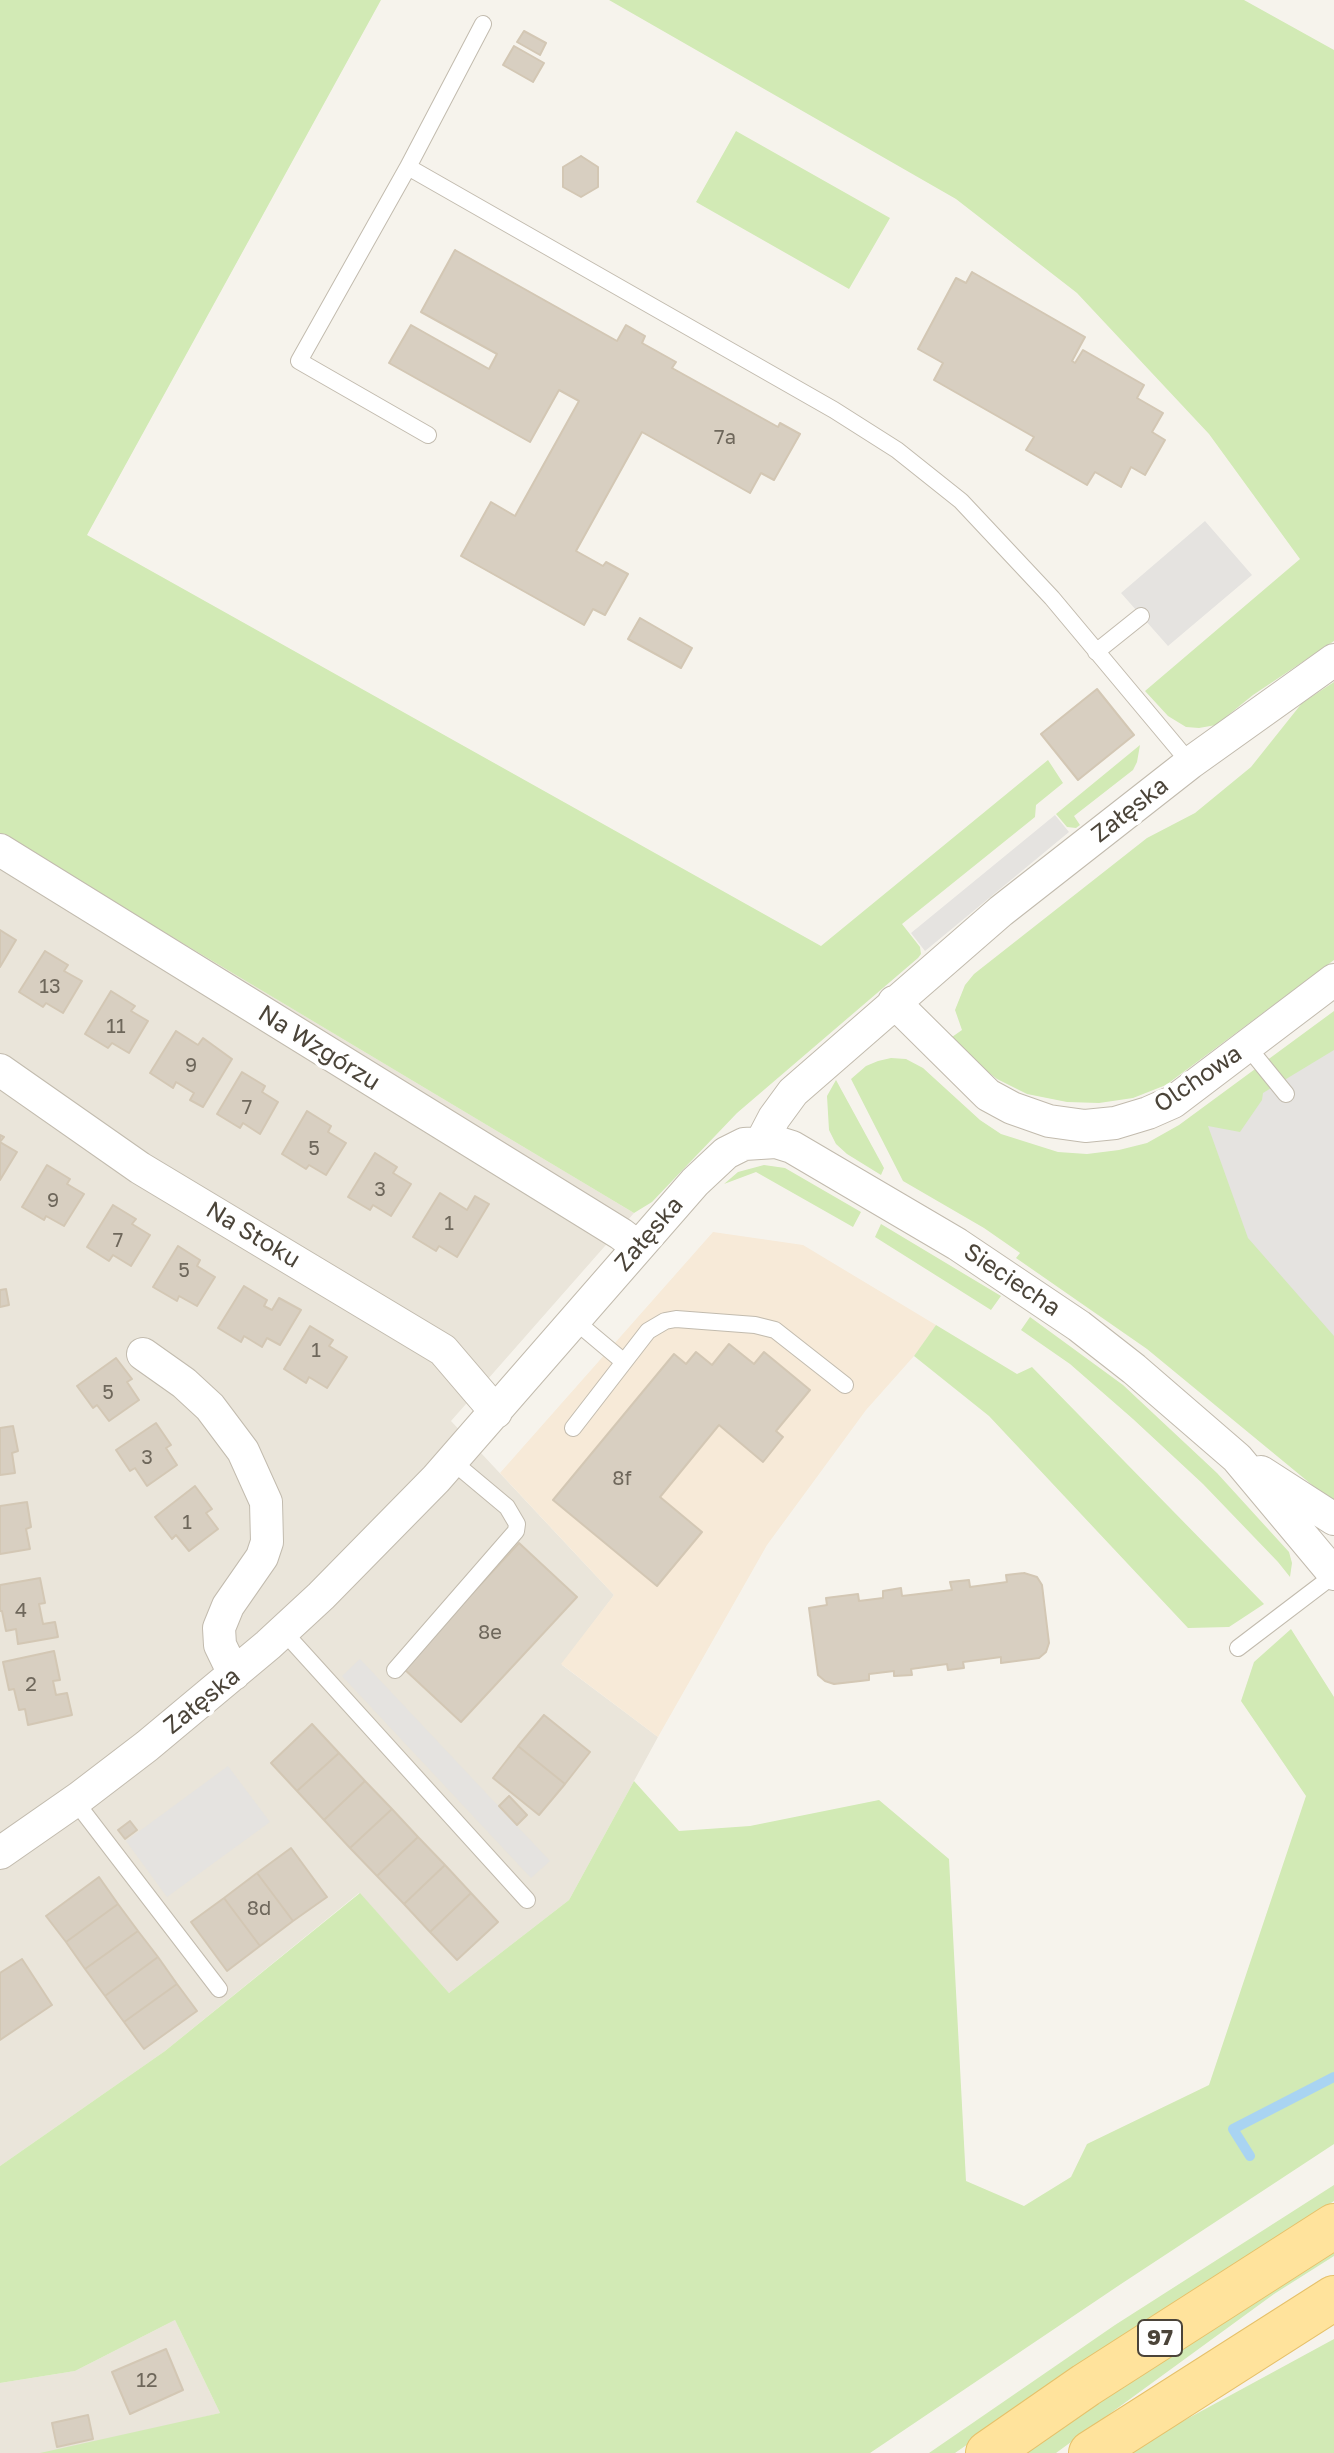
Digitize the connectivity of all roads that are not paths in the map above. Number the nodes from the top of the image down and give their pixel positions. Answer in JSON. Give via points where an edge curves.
{"nodes":[{"id":1,"x":483,"y":24,"type":"dead end"},
{"id":2,"x":408,"y":167,"type":"junction"},
{"id":3,"x":428,"y":435,"type":"dead end"},
{"id":4,"x":1141,"y":616,"type":"dead end"},
{"id":5,"x":1096,"y":652,"type":"junction"},
{"id":6,"x":1334,"y":660,"type":"edge"},
{"id":7,"x":1190,"y":763,"type":"junction"},
{"id":8,"x":0,"y":850,"type":"edge"},
{"id":9,"x":1334,"y":980,"type":"edge"},
{"id":10,"x":894,"y":1002,"type":"junction"},
{"id":11,"x":1247,"y":1046,"type":"junction"},
{"id":12,"x":0,"y":1070,"type":"edge"},
{"id":13,"x":1286,"y":1094,"type":"dead end"},
{"id":14,"x":762,"y":1141,"type":"junction"},
{"id":15,"x":638,"y":1247,"type":"junction"},
{"id":16,"x":574,"y":1320,"type":"junction"},
{"id":17,"x":143,"y":1354,"type":"dead end"},
{"id":18,"x":624,"y":1362,"type":"junction"},
{"id":19,"x":845,"y":1385,"type":"dead end"},
{"id":20,"x":496,"y":1412,"type":"junction"},
{"id":21,"x":573,"y":1428,"type":"dead end"},
{"id":22,"x":1237,"y":1458,"type":"junction"},
{"id":23,"x":452,"y":1461,"type":"junction"},
{"id":24,"x":1334,"y":1519,"type":"edge"},
{"id":25,"x":1334,"y":1574,"type":"edge"},
{"id":26,"x":283,"y":1631,"type":"junction"},
{"id":27,"x":1238,"y":1648,"type":"dead end"},
{"id":28,"x":395,"y":1670,"type":"dead end"},
{"id":29,"x":234,"y":1674,"type":"junction"},
{"id":30,"x":75,"y":1801,"type":"junction"},
{"id":31,"x":3,"y":1841,"type":"edge"},
{"id":32,"x":527,"y":1900,"type":"dead end"},
{"id":33,"x":219,"y":1989,"type":"dead end"},
{"id":34,"x":1334,"y":2226,"type":"edge"},
{"id":35,"x":1334,"y":2298,"type":"edge"},
{"id":36,"x":988,"y":2453,"type":"edge"},
{"id":37,"x":1091,"y":2453,"type":"edge"}],
"edges":[{"from":1,"to":2,"type":"lane"},
{"from":2,"to":3,"type":"lane","via":[[299,361]]},
{"from":2,"to":5,"type":"lane","via":[[897,450],[961,501]]},
{"from":4,"to":5,"type":"lane"},
{"from":5,"to":7,"type":"lane"},
{"from":6,"to":7,"type":"street","name":"Załęska"},
{"from":7,"to":10,"type":"street","name":"Załęska"},
{"from":8,"to":15,"type":"street","name":"Na Wzgórzu"},
{"from":9,"to":11,"type":"street","name":"Olchowa"},
{"from":10,"to":11,"type":"street","name":"Olchowa","via":[[988,1095],[1049,1121],[1085,1126],[1115,1123],[1173,1102]]},
{"from":10,"to":14,"type":"street","name":"Załęska","via":[[793,1092]]},
{"from":11,"to":13,"type":"lane"},
{"from":12,"to":20,"type":"street","name":"Na Stoku","via":[[140,1168],[443,1350]]},
{"from":14,"to":15,"type":"street","name":"Załęska","via":[[726,1153]]},
{"from":14,"to":22,"type":"street","name":"Sieciecha","via":[[792,1147],[1029,1291],[1134,1369]]},
{"from":15,"to":16,"type":"street","name":"Załęska"},
{"from":16,"to":18,"type":"lane"},
{"from":16,"to":20,"type":"street","name":"Załęska"},
{"from":17,"to":29,"type":"street","via":[[210,1407],[243,1451],[266,1502],[262,1557],[219,1628],[220,1645]]},
{"from":18,"to":19,"type":"lane","via":[[648,1331],[665,1321],[755,1325],[782,1335]]},
{"from":18,"to":21,"type":"lane"},
{"from":20,"to":23,"type":"street","name":"Załęska"},
{"from":22,"to":24,"type":"street","name":"Sieciecha"},
{"from":22,"to":25,"type":"street","name":"Sieciecha"},
{"from":23,"to":26,"type":"street","name":"Załęska"},
{"from":23,"to":28,"type":"lane","via":[[507,1507],[516,1531]]},
{"from":25,"to":27,"type":"lane"},
{"from":26,"to":29,"type":"street","name":"Załęska"},
{"from":26,"to":32,"type":"lane"},
{"from":29,"to":30,"type":"street","name":"Załęska"},
{"from":30,"to":31,"type":"street","name":"Załęska"},
{"from":30,"to":33,"type":"lane"},
{"from":34,"to":36,"type":"main road","number":"97"},
{"from":35,"to":37,"type":"main road","number":"97"}]}
